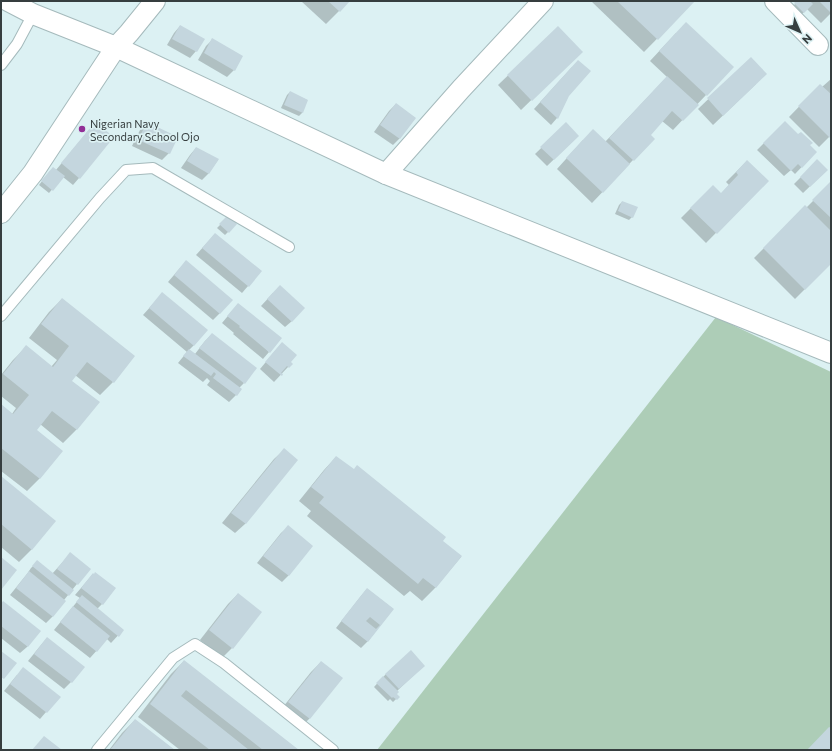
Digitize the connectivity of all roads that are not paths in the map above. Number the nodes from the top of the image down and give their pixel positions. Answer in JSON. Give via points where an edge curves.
{"nodes":[{"id":1,"x":8,"y":1,"type":"edge"},
{"id":2,"x":155,"y":1,"type":"edge"},
{"id":3,"x":543,"y":1,"type":"edge"},
{"id":4,"x":774,"y":1,"type":"edge"},
{"id":5,"x":33,"y":14,"type":"junction"},
{"id":6,"x":818,"y":45,"type":"dead end"},
{"id":7,"x":116,"y":47,"type":"junction"},
{"id":8,"x":1,"y":65,"type":"edge"},
{"id":9,"x":386,"y":174,"type":"junction"},
{"id":10,"x":1,"y":213,"type":"edge"},
{"id":11,"x":289,"y":247,"type":"dead end"},
{"id":12,"x":1,"y":316,"type":"edge"},
{"id":13,"x":831,"y":353,"type":"edge"},
{"id":14,"x":97,"y":750,"type":"edge"},
{"id":15,"x":333,"y":750,"type":"edge"}],
"edges":[{"from":1,"to":5,"type":"street"},
{"from":2,"to":7,"type":"street"},
{"from":3,"to":9,"type":"street"},
{"from":4,"to":6,"type":"street"},
{"from":5,"to":7,"type":"street"},
{"from":5,"to":8,"type":"lane","via":[[17,44]]},
{"from":7,"to":9,"type":"street"},
{"from":7,"to":10,"type":"street","via":[[33,174]]},
{"from":9,"to":13,"type":"street"},
{"from":11,"to":12,"type":"lane","via":[[153,168],[126,170]]},
{"from":14,"to":15,"type":"lane","via":[[173,658],[195,644],[224,663]]}]}
